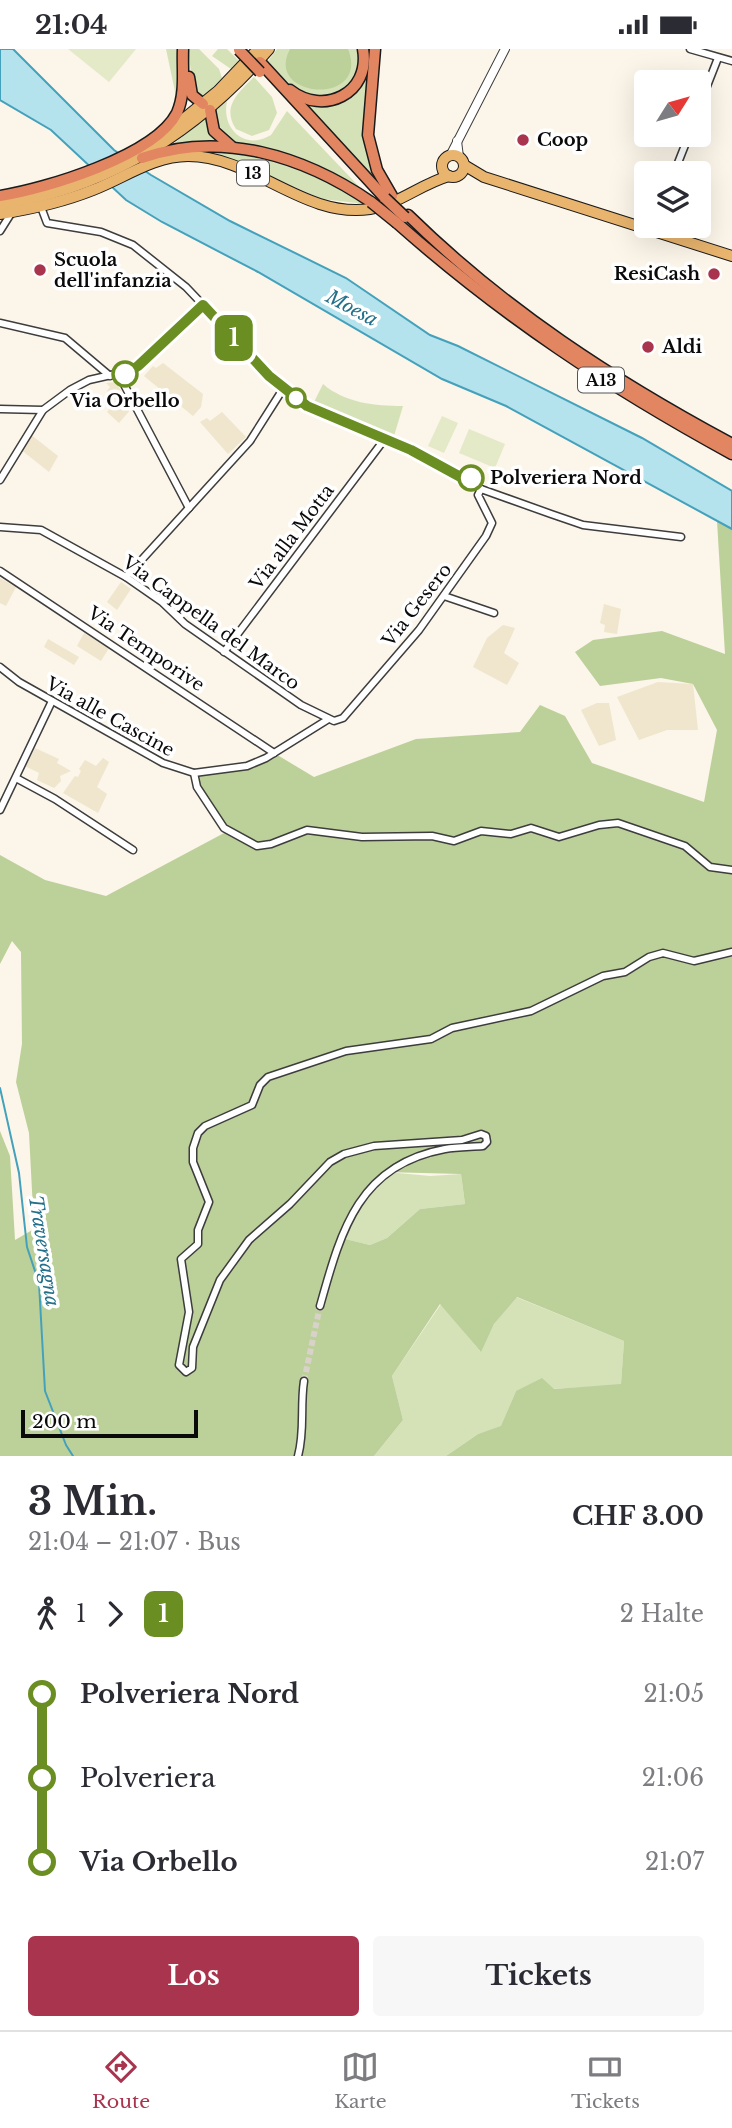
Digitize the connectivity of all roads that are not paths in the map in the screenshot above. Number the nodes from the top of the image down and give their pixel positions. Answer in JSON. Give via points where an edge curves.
{"nodes":[{"id":1,"x":184,"y":49,"type":"edge"},
{"id":2,"x":239,"y":49,"type":"edge"},
{"id":3,"x":247,"y":49,"type":"edge"},
{"id":4,"x":258,"y":49,"type":"edge"},
{"id":5,"x":269,"y":49,"type":"edge"},
{"id":6,"x":363,"y":49,"type":"edge"},
{"id":7,"x":375,"y":49,"type":"edge"},
{"id":8,"x":505,"y":49,"type":"edge"},
{"id":9,"x":690,"y":49,"type":"edge"},
{"id":10,"x":718,"y":58,"type":"junction"},
{"id":11,"x":732,"y":61,"type":"edge"},
{"id":12,"x":262,"y":67,"type":"junction"},
{"id":13,"x":711,"y":76,"type":"edge"},
{"id":14,"x":210,"y":105,"type":"junction"},
{"id":15,"x":176,"y":138,"type":"junction"},
{"id":16,"x":237,"y":148,"type":"junction"},
{"id":17,"x":144,"y":162,"type":"junction"},
{"id":18,"x":454,"y":166,"type":"junction"},
{"id":19,"x":66,"y":189,"type":"junction"},
{"id":20,"x":0,"y":198,"type":"edge"},
{"id":21,"x":382,"y":199,"type":"junction"},
{"id":22,"x":0,"y":205,"type":"edge"},
{"id":23,"x":41,"y":207,"type":"junction"},
{"id":24,"x":12,"y":212,"type":"junction"},
{"id":25,"x":0,"y":214,"type":"edge"},
{"id":26,"x":403,"y":219,"type":"junction"},
{"id":27,"x":634,"y":222,"type":"edge"},
{"id":28,"x":0,"y":231,"type":"edge"},
{"id":29,"x":681,"y":238,"type":"edge"},
{"id":30,"x":732,"y":256,"type":"edge"},
{"id":31,"x":203,"y":305,"type":"junction"},
{"id":32,"x":0,"y":323,"type":"edge"},
{"id":33,"x":119,"y":375,"type":"junction"},
{"id":34,"x":110,"y":376,"type":"junction"},
{"id":35,"x":283,"y":389,"type":"junction"},
{"id":36,"x":0,"y":409,"type":"edge"},
{"id":37,"x":43,"y":410,"type":"junction"},
{"id":38,"x":384,"y":440,"type":"junction"},
{"id":39,"x":732,"y":445,"type":"edge"},
{"id":40,"x":732,"y":454,"type":"edge"},
{"id":41,"x":0,"y":479,"type":"edge"},
{"id":42,"x":481,"y":489,"type":"junction"},
{"id":43,"x":189,"y":508,"type":"junction"},
{"id":44,"x":0,"y":527,"type":"edge"},
{"id":45,"x":681,"y":537,"type":"dead end"},
{"id":46,"x":0,"y":571,"type":"edge"},
{"id":47,"x":126,"y":577,"type":"junction"},
{"id":48,"x":444,"y":596,"type":"junction"},
{"id":49,"x":494,"y":613,"type":"dead end"},
{"id":50,"x":224,"y":652,"type":"junction"},
{"id":51,"x":0,"y":667,"type":"edge"},
{"id":52,"x":52,"y":701,"type":"junction"},
{"id":53,"x":327,"y":720,"type":"junction"},
{"id":54,"x":274,"y":753,"type":"junction"},
{"id":55,"x":194,"y":773,"type":"junction"},
{"id":56,"x":16,"y":778,"type":"junction"},
{"id":57,"x":0,"y":810,"type":"edge"},
{"id":58,"x":133,"y":849,"type":"dead end"},
{"id":59,"x":732,"y":870,"type":"edge"},
{"id":60,"x":732,"y":952,"type":"edge"},
{"id":61,"x":320,"y":1306,"type":"tunnel mouth"},
{"id":62,"x":304,"y":1381,"type":"tunnel mouth"},
{"id":63,"x":298,"y":1456,"type":"edge"}],
"edges":[{"from":1,"to":14,"type":"highway","number":"A13","via":[[191,90]]},
{"from":1,"to":19,"type":"highway","number":"A13","via":[[178,110],[167,126]]},
{"from":2,"to":12,"type":"highway","number":"A13","bridge":true},
{"from":3,"to":12,"type":"highway","number":"A13"},
{"from":4,"to":14,"type":"main road"},
{"from":5,"to":14,"type":"main road"},
{"from":6,"to":12,"type":"highway","number":"A13","via":[[357,83],[342,97],[327,102],[297,95]]},
{"from":7,"to":21,"type":"highway","number":"A13","via":[[368,135]]},
{"from":8,"to":18,"type":"street","via":[[457,141]]},
{"from":9,"to":10,"type":"street"},
{"from":10,"to":11,"type":"street"},
{"from":10,"to":13,"type":"street"},
{"from":12,"to":21,"type":"highway","number":"A13"},
{"from":14,"to":15,"type":"main road"},
{"from":14,"to":16,"type":"highway","number":"A13","via":[[216,135]]},
{"from":15,"to":16,"type":"highway","number":"A13"},
{"from":15,"to":17,"type":"highway","number":"A13"},
{"from":15,"to":19,"type":"main road"},
{"from":16,"to":21,"type":"highway","number":"A13","via":[[276,156]]},
{"from":17,"to":18,"type":"main road","number":"13","via":[[179,156],[213,159],[316,202],[350,209],[387,205]]},
{"from":17,"to":19,"type":"main road"},
{"from":18,"to":27,"type":"main road"},
{"from":19,"to":20,"type":"highway","number":"A13"},
{"from":19,"to":22,"type":"main road"},
{"from":19,"to":23,"type":"main road"},
{"from":21,"to":26,"type":"highway","number":"A13"},
{"from":23,"to":24,"type":"main road"},
{"from":23,"to":31,"type":"street","via":[[47,223],[102,232],[132,245]]},
{"from":24,"to":25,"type":"main road"},
{"from":24,"to":28,"type":"street"},
{"from":26,"to":39,"type":"highway","number":"A13","via":[[553,338]]},
{"from":26,"to":40,"type":"highway","number":"A13","via":[[424,245],[488,300],[552,347]]},
{"from":29,"to":30,"type":"main road"},
{"from":31,"to":33,"type":"street","via":[[138,366]]},
{"from":31,"to":35,"type":"street"},
{"from":32,"to":34,"type":"street","via":[[65,338]]},
{"from":33,"to":34,"type":"street"},
{"from":33,"to":43,"type":"street"},
{"from":34,"to":37,"type":"street","via":[[70,390]]},
{"from":35,"to":38,"type":"street","via":[[314,410]]},
{"from":35,"to":43,"type":"street","via":[[250,441]]},
{"from":36,"to":37,"type":"street"},
{"from":37,"to":41,"type":"street"},
{"from":38,"to":42,"type":"street"},
{"from":38,"to":50,"type":"street","name":"Via alla Motta"},
{"from":42,"to":45,"type":"street","via":[[583,525]]},
{"from":42,"to":48,"type":"street","name":"Via Gesero","via":[[478,495],[490,515],[491,529]]},
{"from":43,"to":47,"type":"street"},
{"from":44,"to":47,"type":"street","name":"Via Cappella del Marco","via":[[41,530]]},
{"from":46,"to":54,"type":"street","name":"Via Temporive"},
{"from":47,"to":50,"type":"street","name":"Via Cappella del Marco"},
{"from":48,"to":49,"type":"street"},
{"from":48,"to":53,"type":"street","name":"Via Gesero","via":[[343,717]]},
{"from":50,"to":53,"type":"street","name":"Via Cappella del Marco"},
{"from":51,"to":52,"type":"street","name":"Via alle Cascine"},
{"from":52,"to":55,"type":"street","name":"Via alle Cascine","via":[[163,763]]},
{"from":52,"to":56,"type":"street"},
{"from":53,"to":54,"type":"street","name":"Via alle Cascine"},
{"from":54,"to":55,"type":"street","name":"Via alle Cascine","via":[[247,766]]},
{"from":55,"to":59,"type":"street","via":[[197,787],[224,828],[252,845],[271,844],[307,830],[454,841],[481,831],[511,834],[531,828],[559,837],[618,823],[685,846],[710,867]]},
{"from":56,"to":57,"type":"street"},
{"from":56,"to":58,"type":"street"},
{"from":60,"to":61,"type":"street","via":[[699,961],[663,953],[531,1011],[452,1028],[430,1039],[346,1051],[286,1069],[264,1080],[252,1105],[201,1129],[192,1157],[209,1202],[198,1230],[198,1244],[181,1259],[189,1312],[179,1365],[186,1372],[192,1368],[193,1347],[220,1280],[248,1240],[330,1162],[374,1146],[486,1136],[485,1145],[443,1149],[413,1158],[374,1181],[341,1238]]},
{"from":62,"to":63,"type":"street","via":[[304,1435]]}]}
